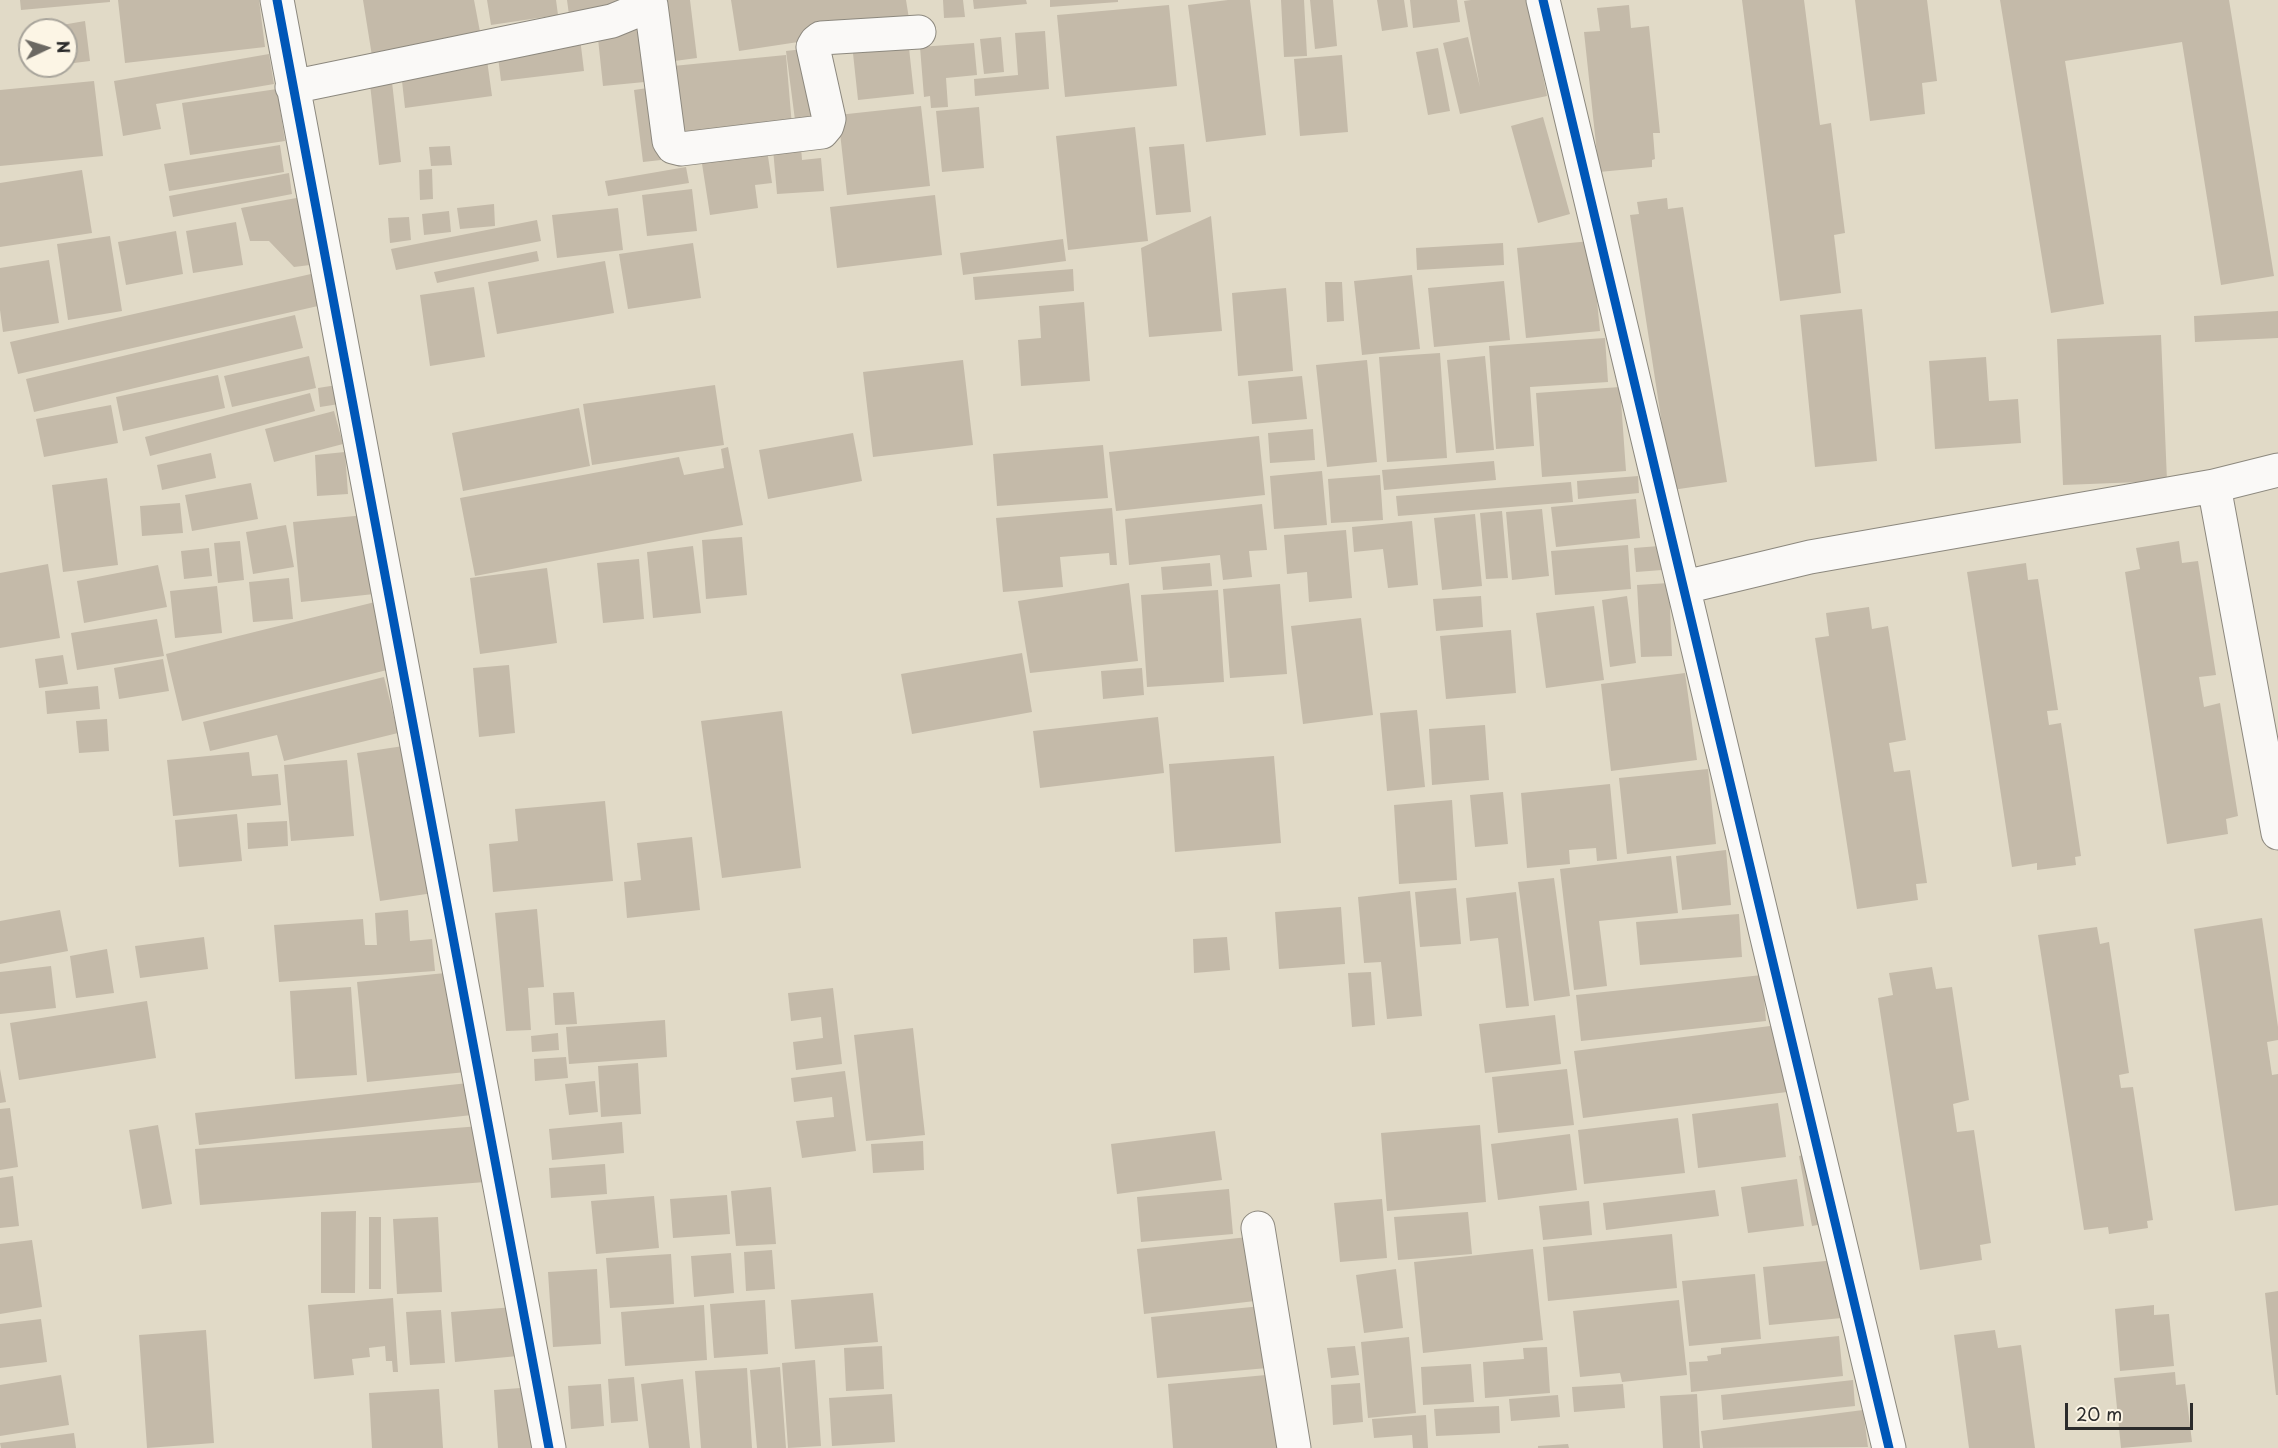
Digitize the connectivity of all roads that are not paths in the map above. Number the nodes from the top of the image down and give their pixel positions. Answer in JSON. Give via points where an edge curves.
{"nodes":[{"id":1,"x":277,"y":0,"type":"edge"},
{"id":2,"x":1543,"y":0,"type":"edge"},
{"id":3,"x":918,"y":32,"type":"dead end"},
{"id":4,"x":292,"y":87,"type":"junction"},
{"id":5,"x":2278,"y":470,"type":"edge"},
{"id":6,"x":2214,"y":486,"type":"junction"},
{"id":7,"x":1684,"y":587,"type":"junction"},
{"id":8,"x":2278,"y":833,"type":"edge"},
{"id":9,"x":1258,"y":1228,"type":"dead end"},
{"id":10,"x":549,"y":1448,"type":"edge"},
{"id":11,"x":1294,"y":1448,"type":"edge"},
{"id":12,"x":1889,"y":1448,"type":"edge"}],
"edges":[{"from":1,"to":4,"type":"street"},
{"from":2,"to":7,"type":"street"},
{"from":3,"to":4,"type":"street","via":[[821,38],[816,42],[813,48],[829,119],[822,132],[681,149],[669,141],[651,5],[612,21]]},
{"from":4,"to":10,"type":"street"},
{"from":5,"to":6,"type":"street"},
{"from":6,"to":7,"type":"street","via":[[1810,557]]},
{"from":6,"to":8,"type":"street"},
{"from":7,"to":12,"type":"street"},
{"from":9,"to":11,"type":"street"}]}
